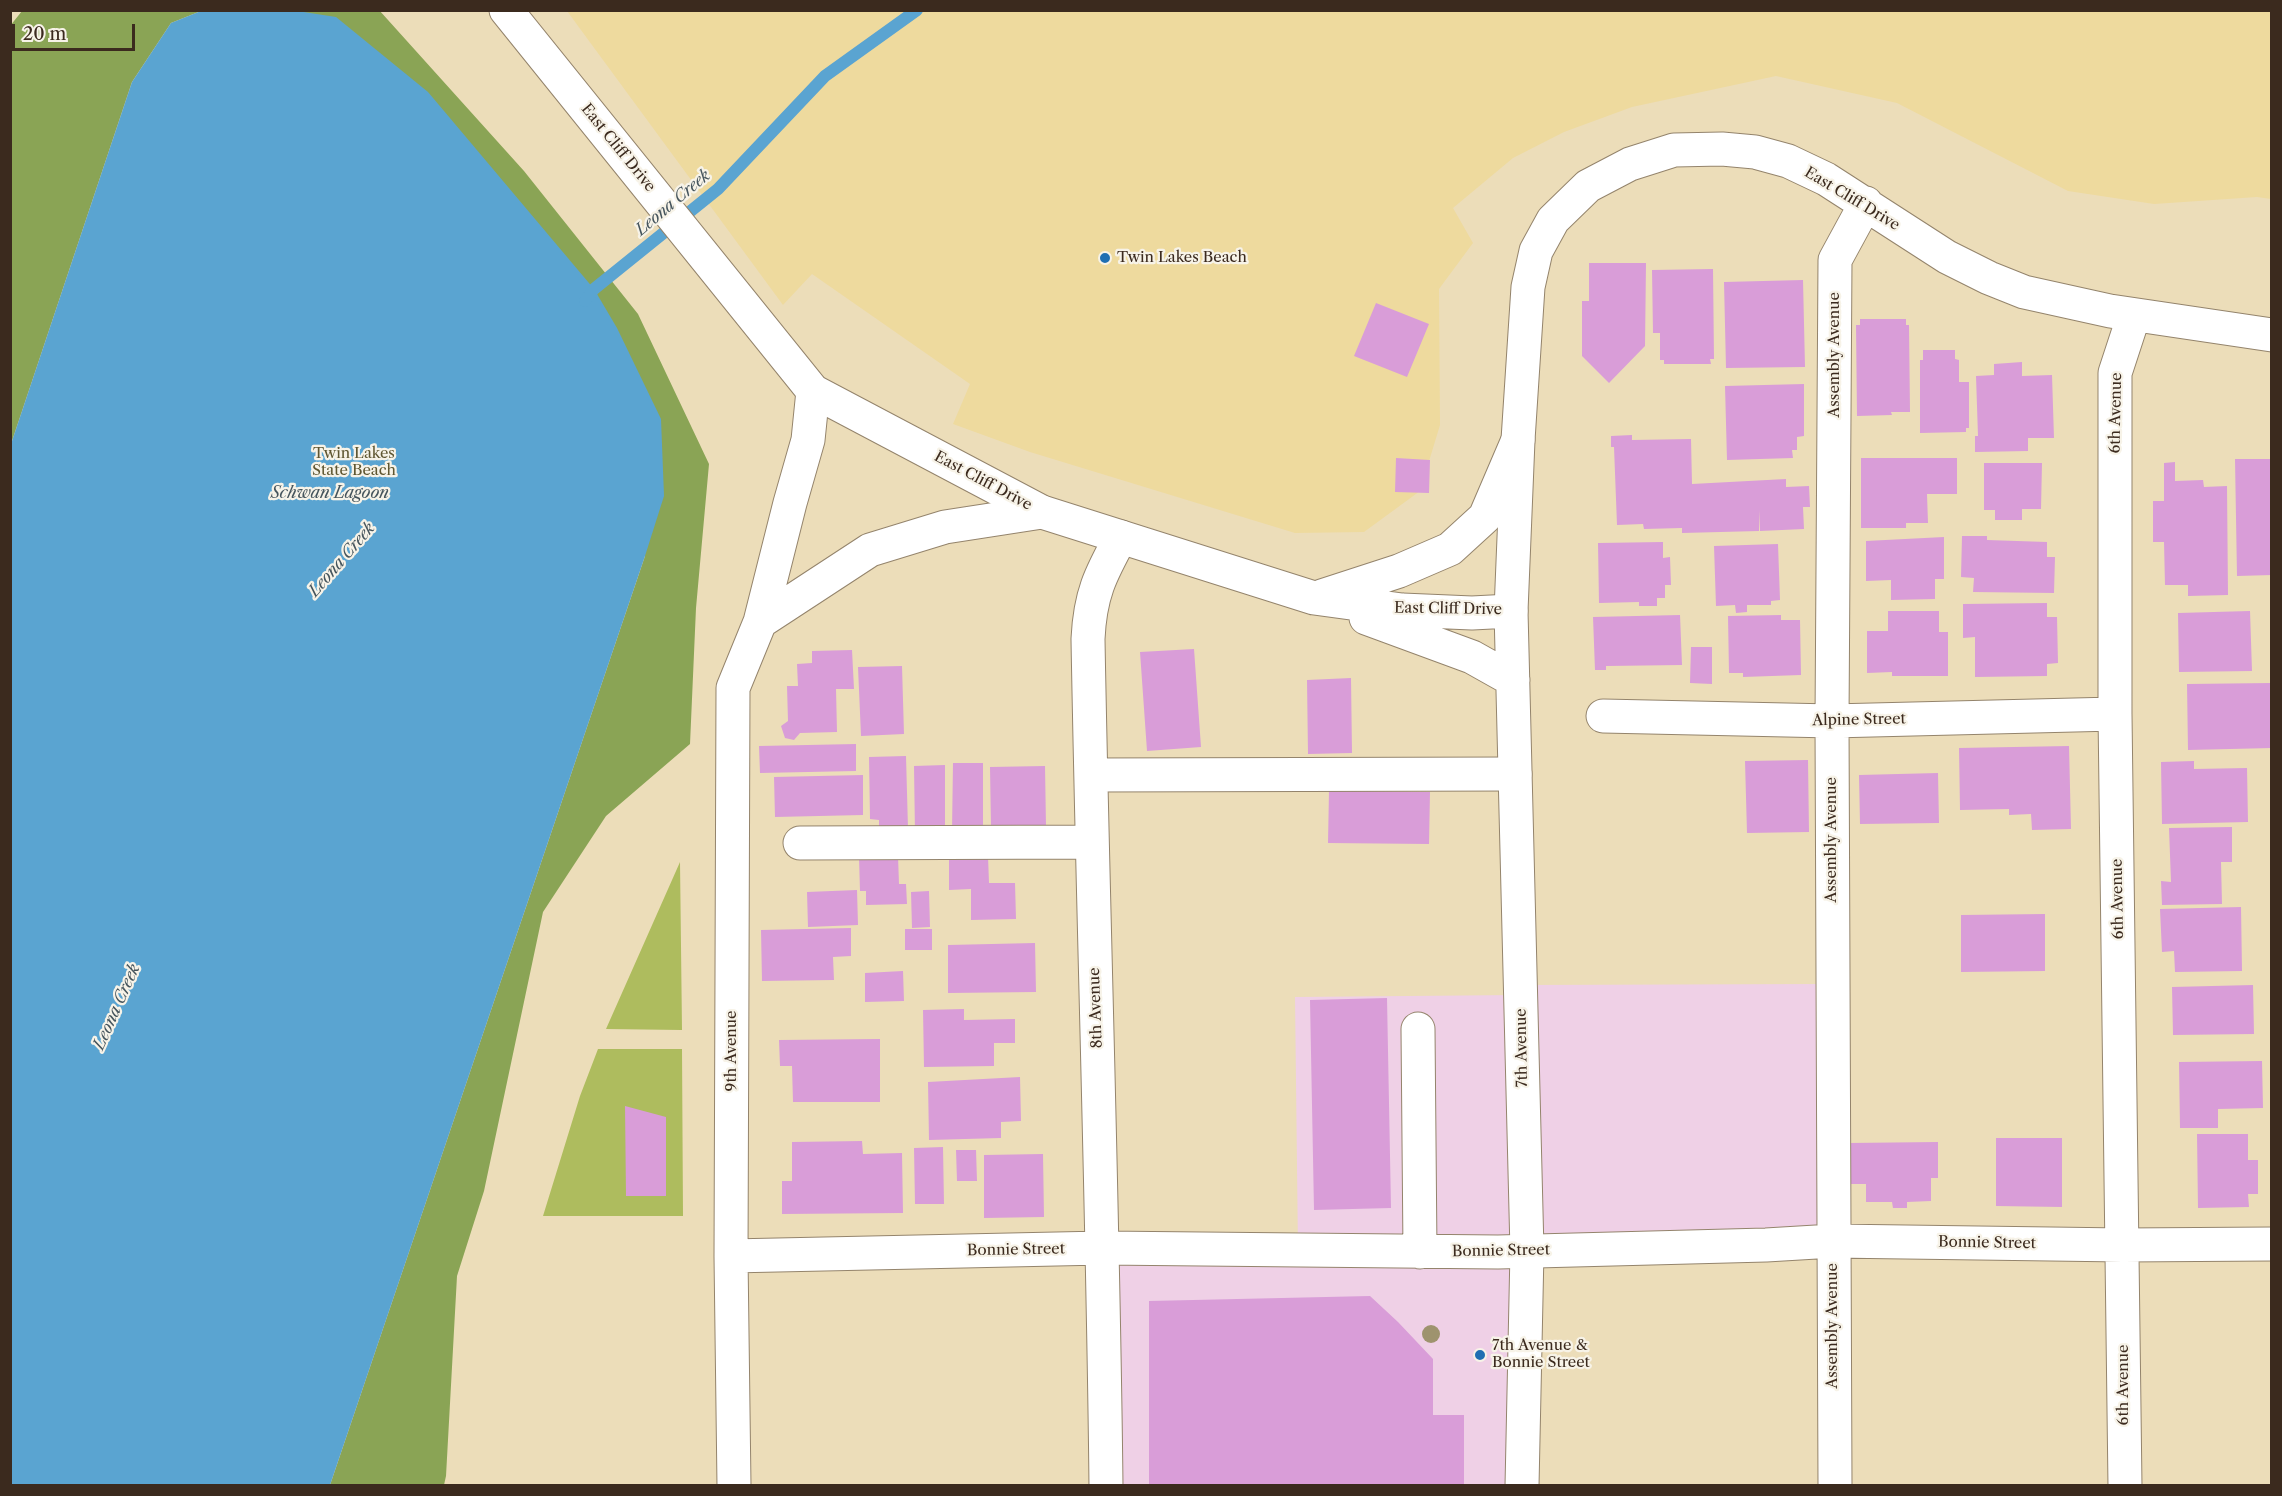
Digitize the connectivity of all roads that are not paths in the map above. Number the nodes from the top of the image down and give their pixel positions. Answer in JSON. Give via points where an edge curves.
{"nodes":[{"id":1,"x":506,"y":10,"type":"edge"},
{"id":2,"x":1866,"y":203,"type":"junction"},
{"id":3,"x":2134,"y":315,"type":"junction"},
{"id":4,"x":2271,"y":335,"type":"edge"},
{"id":5,"x":813,"y":391,"type":"junction"},
{"id":6,"x":1518,"y":440,"type":"junction"},
{"id":7,"x":1042,"y":512,"type":"junction"},
{"id":8,"x":1122,"y":537,"type":"junction"},
{"id":9,"x":1314,"y":598,"type":"junction"},
{"id":10,"x":1511,"y":611,"type":"junction"},
{"id":11,"x":760,"y":622,"type":"junction"},
{"id":12,"x":1513,"y":680,"type":"junction"},
{"id":13,"x":2115,"y":714,"type":"junction"},
{"id":14,"x":1603,"y":716,"type":"dead end"},
{"id":15,"x":1832,"y":721,"type":"junction"},
{"id":16,"x":1515,"y":774,"type":"junction"},
{"id":17,"x":1090,"y":775,"type":"junction"},
{"id":18,"x":1091,"y":842,"type":"junction"},
{"id":19,"x":800,"y":843,"type":"dead end"},
{"id":20,"x":1418,"y":1029,"type":"dead end"},
{"id":21,"x":1833,"y":1241,"type":"junction"},
{"id":22,"x":2271,"y":1244,"type":"edge"},
{"id":23,"x":2123,"y":1245,"type":"junction"},
{"id":24,"x":1103,"y":1248,"type":"junction"},
{"id":25,"x":1527,"y":1251,"type":"junction"},
{"id":26,"x":1420,"y":1252,"type":"junction"},
{"id":27,"x":731,"y":1256,"type":"junction"},
{"id":28,"x":734,"y":1485,"type":"edge"},
{"id":29,"x":1106,"y":1485,"type":"edge"},
{"id":30,"x":1522,"y":1485,"type":"edge"},
{"id":31,"x":1835,"y":1485,"type":"edge"},
{"id":32,"x":2125,"y":1485,"type":"edge"}],
"edges":[{"from":1,"to":5,"type":"street","name":"East Cliff Drive"},
{"from":2,"to":3,"type":"street","name":"East Cliff Drive","via":[[1947,257],[1989,278],[2035,294]]},
{"from":2,"to":6,"type":"street","name":"East Cliff Drive","via":[[1826,178],[1788,161],[1722,149],[1674,150],[1630,164],[1588,186],[1553,220],[1536,251],[1528,287]]},
{"from":2,"to":15,"type":"street","name":"Assembly Avenue","via":[[1835,260]]},
{"from":3,"to":4,"type":"street","name":"East Cliff Drive"},
{"from":3,"to":13,"type":"street","name":"6th Avenue","via":[[2115,374]]},
{"from":5,"to":7,"type":"street","name":"East Cliff Drive"},
{"from":5,"to":11,"type":"street","name":"9th Avenue","via":[[808,440]]},
{"from":6,"to":9,"type":"street","via":[[1485,518],[1450,549],[1399,571]]},
{"from":6,"to":10,"type":"street","name":"East Cliff Drive"},
{"from":7,"to":8,"type":"street","name":"East Cliff Drive"},
{"from":7,"to":11,"type":"street","via":[[945,527],[870,550]]},
{"from":8,"to":9,"type":"street","name":"East Cliff Drive"},
{"from":8,"to":17,"type":"street","name":"8th Avenue","via":[[1098,580],[1089,618]]},
{"from":9,"to":10,"type":"street","name":"East Cliff Drive","via":[[1402,610]]},
{"from":9,"to":12,"type":"street","via":[[1472,657]]},
{"from":10,"to":12,"type":"street","name":"7th Avenue"},
{"from":11,"to":27,"type":"street","name":"9th Avenue","via":[[733,687]]},
{"from":12,"to":16,"type":"street","name":"7th Avenue"},
{"from":13,"to":15,"type":"street","name":"Alpine Street"},
{"from":13,"to":23,"type":"street","name":"6th Avenue"},
{"from":14,"to":15,"type":"street","name":"Alpine Street"},
{"from":15,"to":21,"type":"street","name":"Assembly Avenue"},
{"from":16,"to":17,"type":"street"},
{"from":16,"to":25,"type":"street","name":"7th Avenue"},
{"from":17,"to":18,"type":"street","name":"8th Avenue"},
{"from":18,"to":19,"type":"street"},
{"from":18,"to":24,"type":"street","name":"8th Avenue"},
{"from":20,"to":26,"type":"street"},
{"from":21,"to":23,"type":"street","name":"Bonnie Street"},
{"from":21,"to":25,"type":"street","name":"Bonnie Street"},
{"from":21,"to":31,"type":"street","name":"Assembly Avenue"},
{"from":22,"to":23,"type":"street","name":"Bonnie Street"},
{"from":23,"to":32,"type":"street","name":"6th Avenue"},
{"from":24,"to":26,"type":"street","name":"Bonnie Street"},
{"from":24,"to":27,"type":"street","name":"Bonnie Street"},
{"from":24,"to":29,"type":"street","name":"8th Avenue"},
{"from":25,"to":26,"type":"street","name":"Bonnie Street"},
{"from":25,"to":30,"type":"street","name":"7th Avenue"},
{"from":27,"to":28,"type":"street","name":"9th Avenue"}]}
